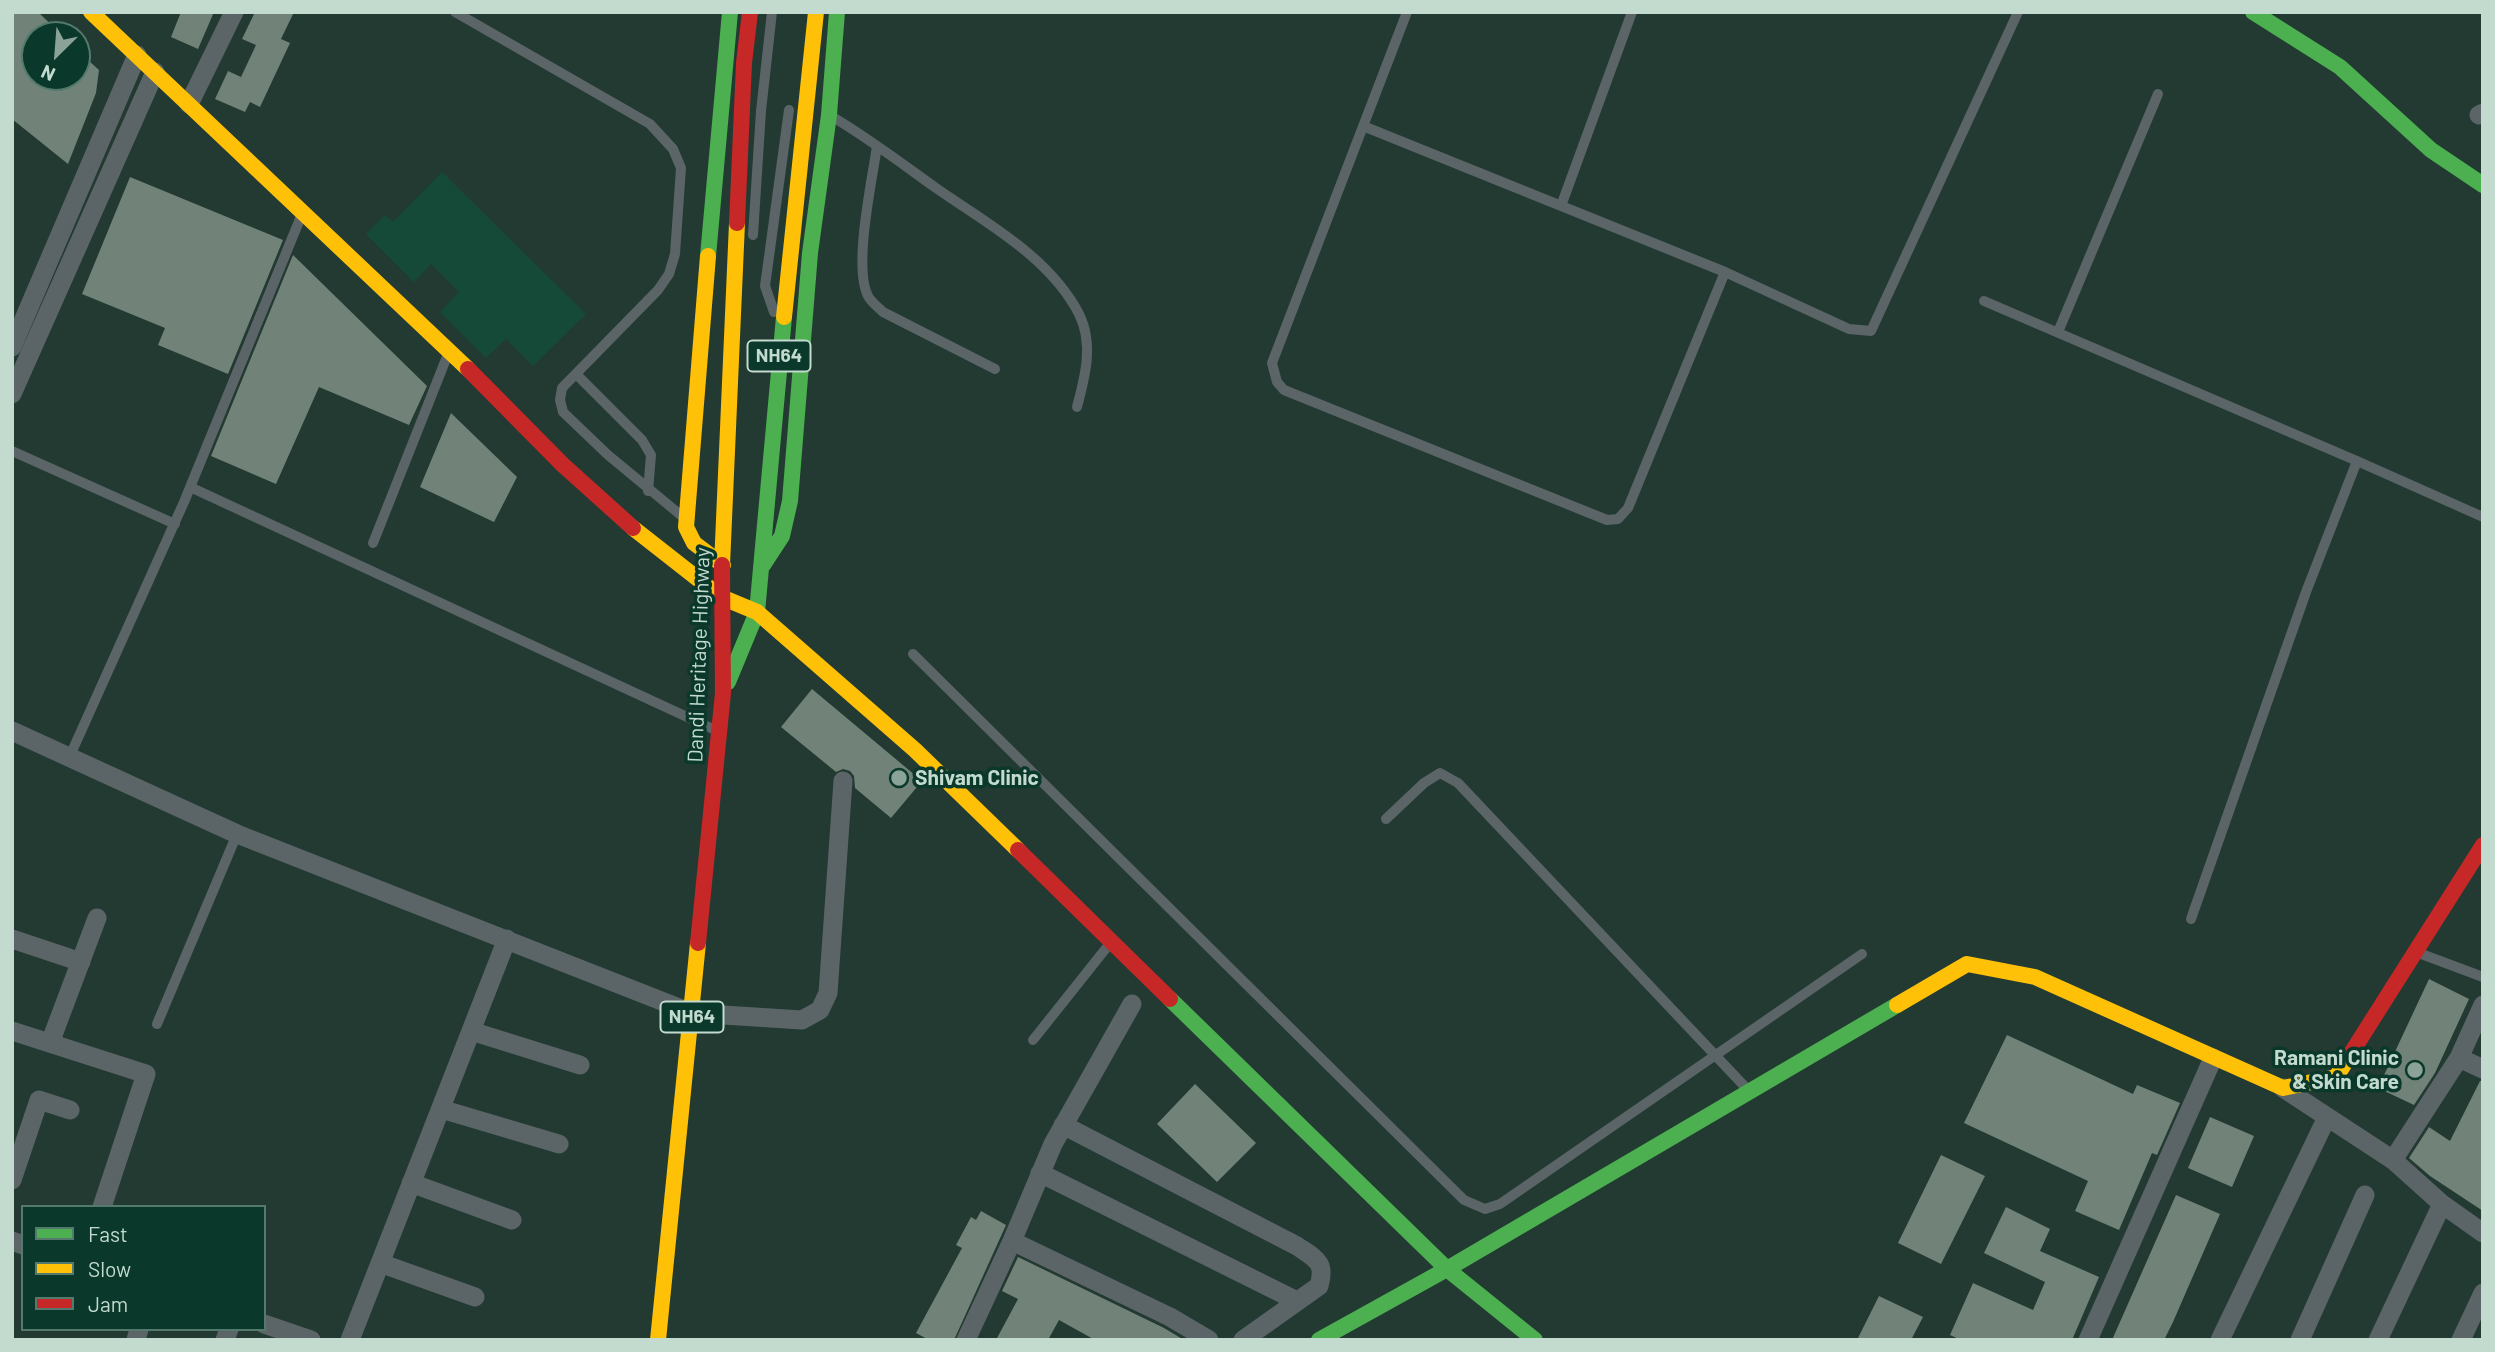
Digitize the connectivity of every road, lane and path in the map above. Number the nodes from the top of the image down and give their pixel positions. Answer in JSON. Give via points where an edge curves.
{"nodes":[{"id":1,"x":91,"y":12,"type":"edge"},
{"id":2,"x":234,"y":12,"type":"edge"},
{"id":3,"x":455,"y":12,"type":"edge"},
{"id":4,"x":730,"y":12,"type":"edge"},
{"id":5,"x":750,"y":12,"type":"edge"},
{"id":6,"x":772,"y":12,"type":"edge"},
{"id":7,"x":817,"y":12,"type":"edge"},
{"id":8,"x":837,"y":12,"type":"edge"},
{"id":9,"x":1407,"y":12,"type":"edge"},
{"id":10,"x":1632,"y":12,"type":"edge"},
{"id":11,"x":2018,"y":12,"type":"edge"},
{"id":12,"x":2253,"y":12,"type":"edge"},
{"id":13,"x":137,"y":55,"type":"junction"},
{"id":14,"x":155,"y":72,"type":"junction"},
{"id":15,"x":792,"y":94,"type":"dead end"},
{"id":16,"x":2158,"y":94,"type":"dead end"},
{"id":17,"x":807,"y":101,"type":"junction"},
{"id":18,"x":188,"y":104,"type":"junction"},
{"id":19,"x":829,"y":115,"type":"junction"},
{"id":20,"x":1363,"y":126,"type":"junction"},
{"id":21,"x":877,"y":146,"type":"junction"},
{"id":22,"x":2483,"y":185,"type":"edge"},
{"id":23,"x":1561,"y":206,"type":"junction"},
{"id":24,"x":303,"y":212,"type":"junction"},
{"id":25,"x":752,"y":249,"type":"dead end"},
{"id":26,"x":1725,"y":272,"type":"junction"},
{"id":27,"x":1984,"y":301,"type":"dead end"},
{"id":28,"x":782,"y":327,"type":"junction"},
{"id":29,"x":2058,"y":332,"type":"junction"},
{"id":30,"x":12,"y":347,"type":"edge"},
{"id":31,"x":450,"y":351,"type":"junction"},
{"id":32,"x":995,"y":369,"type":"dead end"},
{"id":33,"x":576,"y":374,"type":"junction"},
{"id":34,"x":12,"y":394,"type":"edge"},
{"id":35,"x":1077,"y":407,"type":"dead end"},
{"id":36,"x":12,"y":451,"type":"edge"},
{"id":37,"x":2357,"y":460,"type":"junction"},
{"id":38,"x":738,"y":464,"type":"dead end"},
{"id":39,"x":190,"y":487,"type":"junction"},
{"id":40,"x":648,"y":491,"type":"junction"},
{"id":41,"x":726,"y":491,"type":"junction"},
{"id":42,"x":2483,"y":517,"type":"edge"},
{"id":43,"x":687,"y":520,"type":"junction"},
{"id":44,"x":174,"y":524,"type":"junction"},
{"id":45,"x":373,"y":543,"type":"dead end"},
{"id":46,"x":723,"y":565,"type":"junction"},
{"id":47,"x":762,"y":566,"type":"junction"},
{"id":48,"x":721,"y":597,"type":"junction"},
{"id":49,"x":757,"y":612,"type":"junction"},
{"id":50,"x":913,"y":653,"type":"dead end"},
{"id":51,"x":723,"y":694,"type":"junction"},
{"id":52,"x":12,"y":731,"type":"edge"},
{"id":53,"x":720,"y":732,"type":"junction"},
{"id":54,"x":69,"y":758,"type":"junction"},
{"id":55,"x":843,"y":781,"type":"dead end"},
{"id":56,"x":1386,"y":819,"type":"dead end"},
{"id":57,"x":237,"y":834,"type":"junction"},
{"id":58,"x":2483,"y":845,"type":"edge"},
{"id":59,"x":97,"y":918,"type":"dead end"},
{"id":60,"x":2191,"y":919,"type":"dead end"},
{"id":61,"x":12,"y":939,"type":"edge"},
{"id":62,"x":508,"y":939,"type":"junction"},
{"id":63,"x":1111,"y":942,"type":"junction"},
{"id":64,"x":2415,"y":952,"type":"junction"},
{"id":65,"x":1862,"y":954,"type":"dead end"},
{"id":66,"x":80,"y":962,"type":"junction"},
{"id":67,"x":2483,"y":977,"type":"edge"},
{"id":68,"x":1132,"y":1004,"type":"dead end"},
{"id":69,"x":2483,"y":1005,"type":"edge"},
{"id":70,"x":692,"y":1013,"type":"junction"},
{"id":71,"x":157,"y":1024,"type":"dead end"},
{"id":72,"x":12,"y":1031,"type":"edge"},
{"id":73,"x":471,"y":1031,"type":"junction"},
{"id":74,"x":1033,"y":1040,"type":"dead end"},
{"id":75,"x":50,"y":1043,"type":"junction"},
{"id":76,"x":1716,"y":1056,"type":"junction"},
{"id":77,"x":2213,"y":1058,"type":"junction"},
{"id":78,"x":2459,"y":1058,"type":"junction"},
{"id":79,"x":580,"y":1065,"type":"dead end"},
{"id":80,"x":2483,"y":1069,"type":"edge"},
{"id":81,"x":2283,"y":1088,"type":"junction"},
{"id":82,"x":1749,"y":1091,"type":"junction"},
{"id":83,"x":441,"y":1108,"type":"junction"},
{"id":84,"x":70,"y":1110,"type":"dead end"},
{"id":85,"x":2326,"y":1116,"type":"junction"},
{"id":86,"x":1063,"y":1125,"type":"junction"},
{"id":87,"x":559,"y":1144,"type":"dead end"},
{"id":88,"x":2393,"y":1160,"type":"junction"},
{"id":89,"x":1040,"y":1173,"type":"junction"},
{"id":90,"x":12,"y":1180,"type":"edge"},
{"id":91,"x":411,"y":1184,"type":"junction"},
{"id":92,"x":2365,"y":1195,"type":"dead end"},
{"id":93,"x":2442,"y":1203,"type":"junction"},
{"id":94,"x":103,"y":1205,"type":"edge"},
{"id":95,"x":512,"y":1220,"type":"dead end"},
{"id":96,"x":2483,"y":1233,"type":"edge"},
{"id":97,"x":1013,"y":1241,"type":"junction"},
{"id":98,"x":380,"y":1263,"type":"junction"},
{"id":99,"x":1447,"y":1269,"type":"junction"},
{"id":100,"x":2483,"y":1293,"type":"edge"},
{"id":101,"x":475,"y":1297,"type":"dead end"},
{"id":102,"x":1297,"y":1301,"type":"junction"},
{"id":103,"x":266,"y":1326,"type":"edge"},
{"id":104,"x":310,"y":1340,"type":"edge"},
{"id":105,"x":350,"y":1340,"type":"edge"},
{"id":106,"x":658,"y":1340,"type":"edge"},
{"id":107,"x":966,"y":1340,"type":"edge"},
{"id":108,"x":1209,"y":1340,"type":"edge"},
{"id":109,"x":1243,"y":1340,"type":"edge"},
{"id":110,"x":1319,"y":1340,"type":"edge"},
{"id":111,"x":1535,"y":1340,"type":"edge"},
{"id":112,"x":2088,"y":1340,"type":"edge"},
{"id":113,"x":2220,"y":1340,"type":"edge"},
{"id":114,"x":2300,"y":1340,"type":"edge"},
{"id":115,"x":2378,"y":1340,"type":"edge"},
{"id":116,"x":2461,"y":1340,"type":"edge"}],
"edges":[{"from":1,"to":13,"type":"main road"},
{"from":2,"to":18,"type":"street"},
{"from":3,"to":33,"type":"lane","via":[[650,124],[673,149],[681,168],[675,254],[668,274]]},
{"from":4,"to":43,"type":"main road"},
{"from":5,"to":41,"type":"main road","name":"Dandi Heritage Highway","number":"NH64"},
{"from":6,"to":25,"type":"lane"},
{"from":7,"to":17,"type":"main road","number":"NH64"},
{"from":8,"to":19,"type":"main road"},
{"from":9,"to":20,"type":"lane"},
{"from":10,"to":23,"type":"lane"},
{"from":11,"to":26,"type":"lane","via":[[1871,331],[1849,329]]},
{"from":12,"to":22,"type":"main road","via":[[2340,67],[2431,150]]},
{"from":13,"to":14,"type":"main road"},
{"from":13,"to":30,"type":"street"},
{"from":14,"to":18,"type":"main road"},
{"from":14,"to":34,"type":"street"},
{"from":15,"to":28,"type":"lane","via":[[765,286]]},
{"from":16,"to":29,"type":"lane"},
{"from":17,"to":19,"type":"lane"},
{"from":17,"to":28,"type":"main road","number":"NH64"},
{"from":18,"to":24,"type":"main road"},
{"from":19,"to":21,"type":"lane"},
{"from":19,"to":47,"type":"main road","via":[[810,253],[790,501],[782,536]]},
{"from":20,"to":23,"type":"lane"},
{"from":20,"to":26,"type":"lane","via":[[1272,363],[1284,390],[1607,520],[1618,519],[1628,508]]},
{"from":21,"to":32,"type":"lane","via":[[863,249],[863,284],[869,299],[883,312]]},
{"from":21,"to":35,"type":"lane","via":[[1024,249],[1062,287],[1080,316],[1087,345],[1087,370]]},
{"from":23,"to":26,"type":"lane"},
{"from":24,"to":31,"type":"main road"},
{"from":24,"to":39,"type":"lane"},
{"from":27,"to":29,"type":"lane"},
{"from":28,"to":47,"type":"main road","number":"NH64"},
{"from":29,"to":37,"type":"lane"},
{"from":31,"to":45,"type":"lane"},
{"from":31,"to":48,"type":"main road","via":[[573,474]]},
{"from":33,"to":40,"type":"lane","via":[[642,440],[651,455]]},
{"from":33,"to":40,"type":"lane","via":[[562,388],[563,412]]},
{"from":36,"to":44,"type":"lane"},
{"from":37,"to":42,"type":"lane"},
{"from":37,"to":60,"type":"lane"},
{"from":38,"to":41,"type":"lane"},
{"from":39,"to":44,"type":"lane"},
{"from":39,"to":53,"type":"lane"},
{"from":40,"to":43,"type":"lane"},
{"from":41,"to":46,"type":"main road","name":"Dandi Heritage Highway","number":"NH64"},
{"from":43,"to":46,"type":"main road","via":[[694,543]]},
{"from":44,"to":54,"type":"lane"},
{"from":46,"to":48,"type":"main road","name":"Dandi Heritage Highway","number":"NH64"},
{"from":47,"to":49,"type":"main road","number":"NH64"},
{"from":48,"to":49,"type":"main road"},
{"from":48,"to":51,"type":"main road","name":"Dandi Heritage Highway","number":"NH64"},
{"from":49,"to":51,"type":"main road","number":"NH64"},
{"from":49,"to":63,"type":"main road","via":[[915,750]]},
{"from":50,"to":76,"type":"lane","via":[[1464,1200],[1485,1209],[1500,1204]]},
{"from":51,"to":53,"type":"main road","name":"Dandi Heritage Highway","number":"NH64"},
{"from":52,"to":54,"type":"street"},
{"from":53,"to":70,"type":"main road","name":"Dandi Heritage Highway","number":"NH64"},
{"from":54,"to":57,"type":"street"},
{"from":55,"to":70,"type":"street","via":[[828,993],[820,1010],[802,1020]]},
{"from":56,"to":76,"type":"lane","via":[[1440,773],[1458,783]]},
{"from":57,"to":62,"type":"street"},
{"from":57,"to":71,"type":"lane"},
{"from":58,"to":64,"type":"main road"},
{"from":59,"to":66,"type":"street"},
{"from":61,"to":66,"type":"street"},
{"from":62,"to":70,"type":"street"},
{"from":62,"to":73,"type":"street"},
{"from":63,"to":74,"type":"lane"},
{"from":63,"to":99,"type":"main road"},
{"from":64,"to":67,"type":"lane"},
{"from":64,"to":81,"type":"main road","via":[[2336,1077]]},
{"from":65,"to":76,"type":"lane"},
{"from":66,"to":75,"type":"street"},
{"from":68,"to":86,"type":"street"},
{"from":69,"to":78,"type":"street"},
{"from":70,"to":106,"type":"main road","name":"Dandi Heritage Highway","number":"NH64"},
{"from":72,"to":75,"type":"street"},
{"from":73,"to":79,"type":"street"},
{"from":73,"to":83,"type":"street"},
{"from":75,"to":94,"type":"street","via":[[146,1074]]},
{"from":76,"to":82,"type":"lane"},
{"from":77,"to":81,"type":"main road"},
{"from":77,"to":82,"type":"main road","via":[[2035,977],[1967,964]]},
{"from":77,"to":112,"type":"street"},
{"from":78,"to":80,"type":"street"},
{"from":78,"to":88,"type":"street"},
{"from":81,"to":85,"type":"street"},
{"from":82,"to":99,"type":"main road"},
{"from":83,"to":87,"type":"street"},
{"from":83,"to":91,"type":"street"},
{"from":84,"to":90,"type":"street","via":[[39,1100]]},
{"from":85,"to":88,"type":"street"},
{"from":85,"to":113,"type":"street"},
{"from":86,"to":89,"type":"street"},
{"from":86,"to":102,"type":"street","via":[[1318,1260],[1323,1273],[1319,1286]]},
{"from":88,"to":93,"type":"street"},
{"from":89,"to":97,"type":"street"},
{"from":89,"to":102,"type":"street"},
{"from":91,"to":95,"type":"street"},
{"from":91,"to":98,"type":"street"},
{"from":92,"to":114,"type":"street"},
{"from":93,"to":96,"type":"street"},
{"from":93,"to":115,"type":"street"},
{"from":97,"to":107,"type":"street"},
{"from":97,"to":108,"type":"street"},
{"from":98,"to":101,"type":"street"},
{"from":98,"to":105,"type":"street"},
{"from":99,"to":110,"type":"main road"},
{"from":99,"to":111,"type":"main road"},
{"from":100,"to":116,"type":"street"},
{"from":102,"to":109,"type":"street"},
{"from":103,"to":104,"type":"street"}]}
